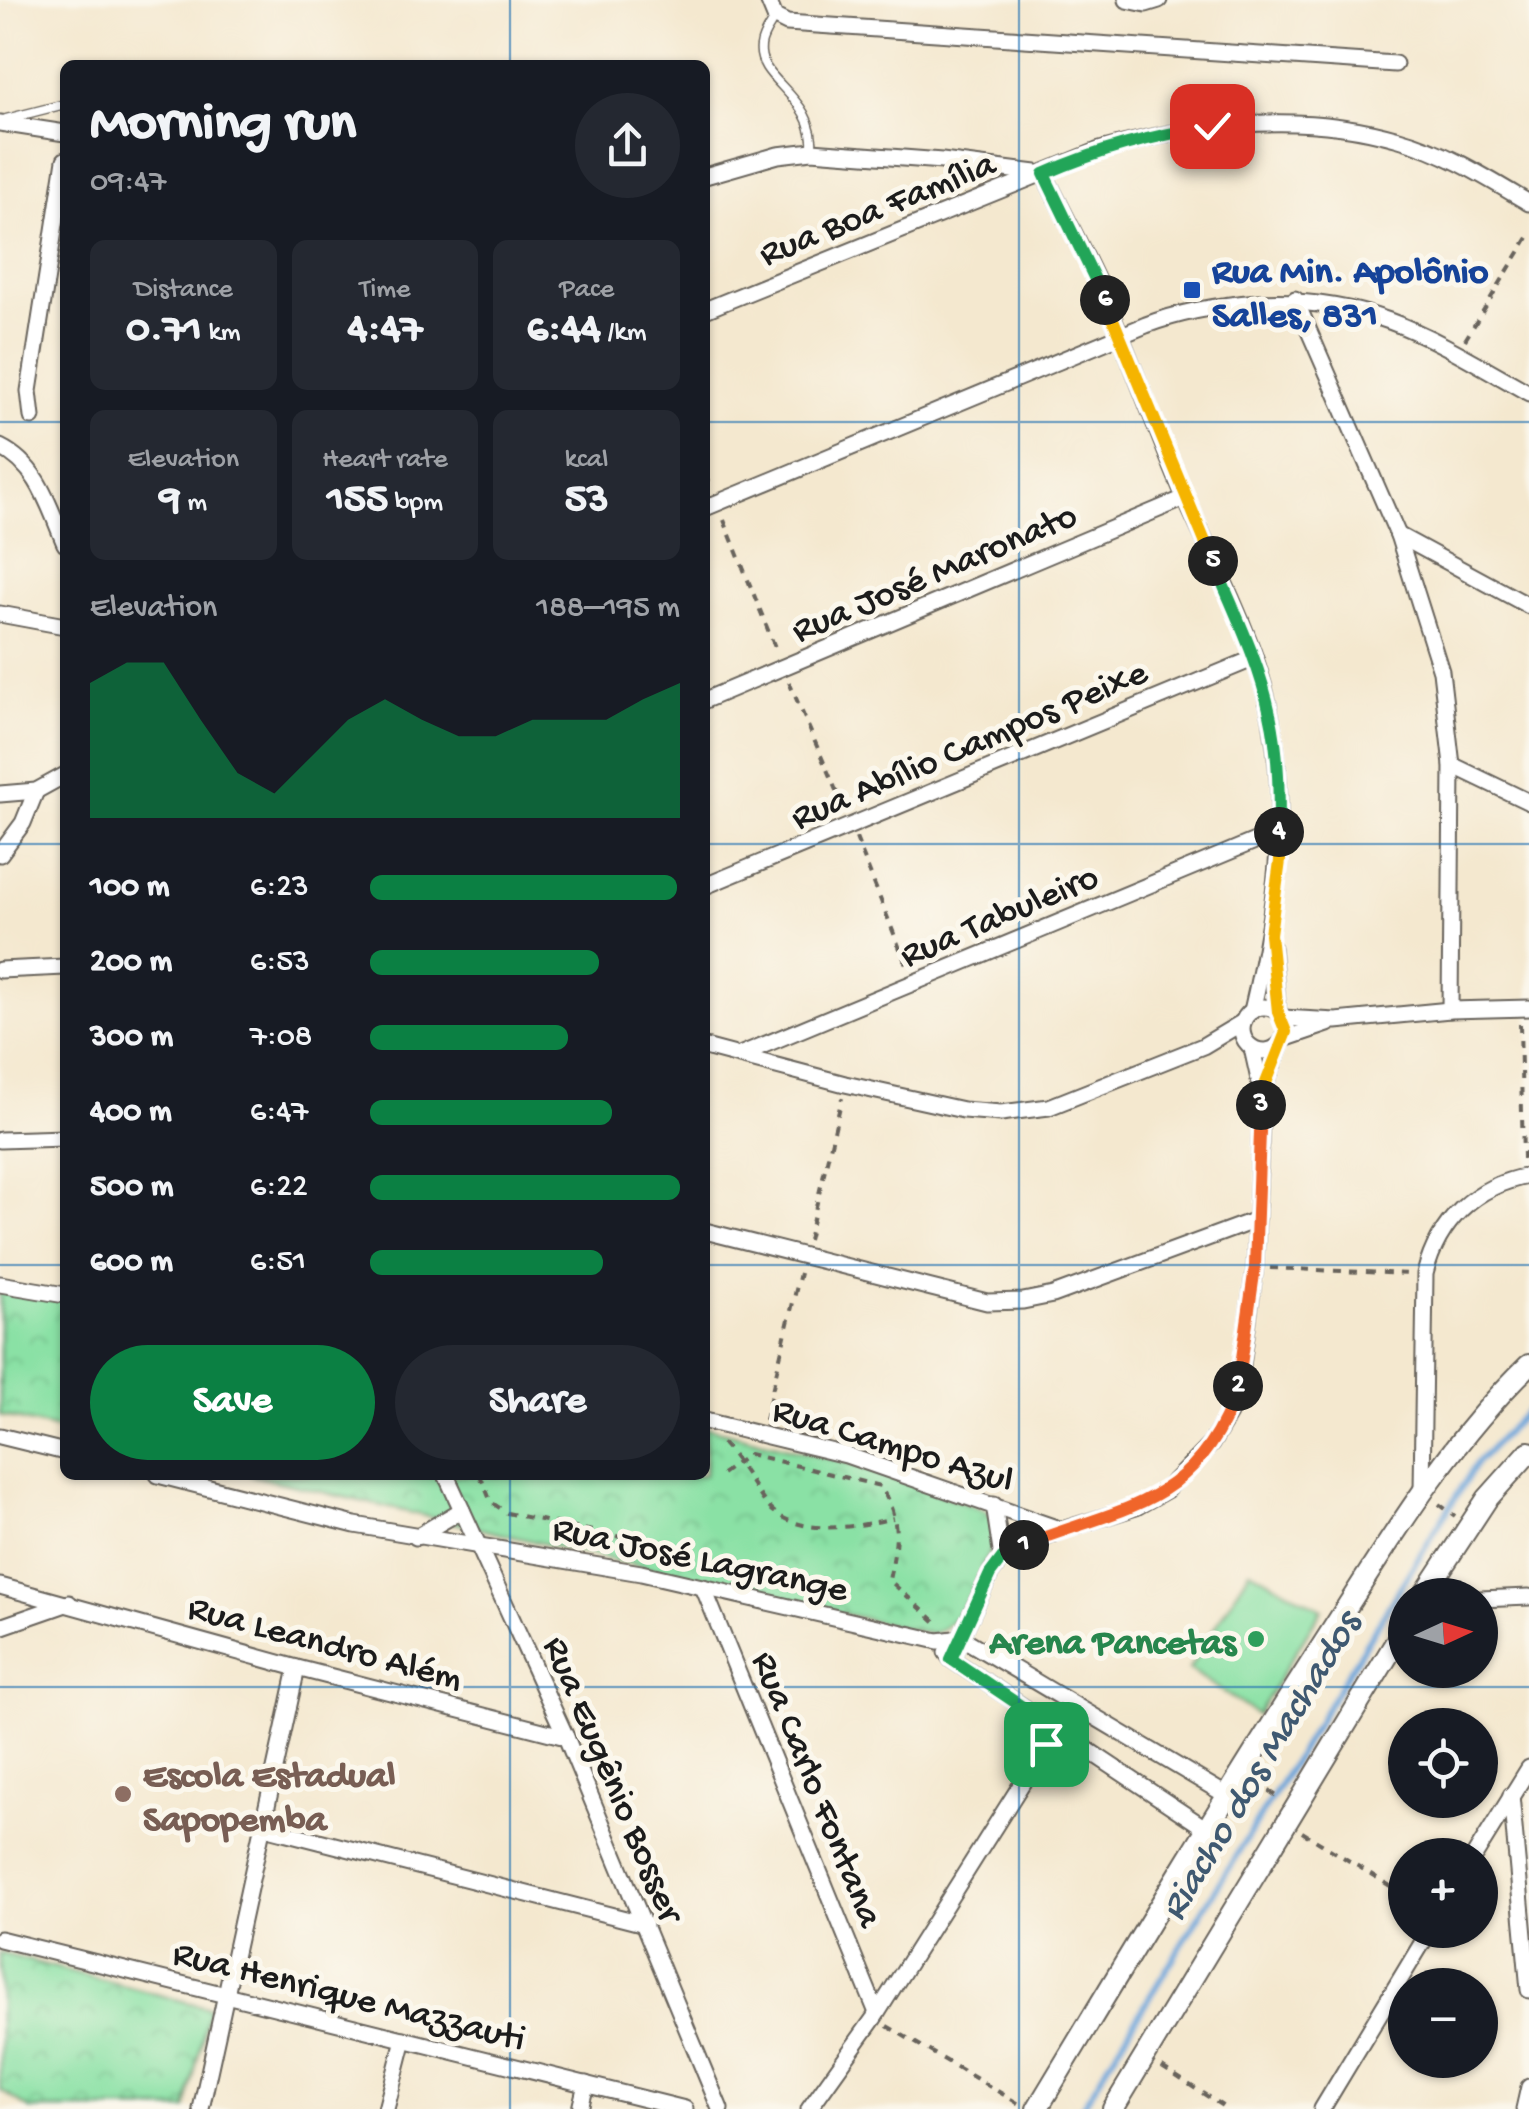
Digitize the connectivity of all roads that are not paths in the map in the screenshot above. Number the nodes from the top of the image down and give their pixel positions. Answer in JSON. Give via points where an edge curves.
{"nodes":[{"id":1,"x":768,"y":0,"type":"edge"},
{"id":2,"x":1127,"y":0,"type":"edge"},
{"id":3,"x":1159,"y":0,"type":"edge"},
{"id":4,"x":775,"y":16,"type":"junction"},
{"id":5,"x":1395,"y":64,"type":"dead end"},
{"id":6,"x":60,"y":105,"type":"edge"},
{"id":7,"x":0,"y":122,"type":"edge"},
{"id":8,"x":60,"y":132,"type":"edge"},
{"id":9,"x":812,"y":151,"type":"junction"},
{"id":10,"x":1044,"y":174,"type":"junction"},
{"id":11,"x":710,"y":175,"type":"edge"},
{"id":12,"x":60,"y":192,"type":"edge"},
{"id":13,"x":1529,"y":203,"type":"edge"},
{"id":14,"x":1295,"y":299,"type":"junction"},
{"id":15,"x":710,"y":308,"type":"edge"},
{"id":16,"x":1120,"y":337,"type":"junction"},
{"id":17,"x":1529,"y":392,"type":"edge"},
{"id":18,"x":32,"y":417,"type":"dead end"},
{"id":19,"x":0,"y":448,"type":"edge"},
{"id":20,"x":1186,"y":498,"type":"junction"},
{"id":21,"x":710,"y":506,"type":"edge"},
{"id":22,"x":60,"y":533,"type":"edge"},
{"id":23,"x":1398,"y":535,"type":"junction"},
{"id":24,"x":1529,"y":606,"type":"edge"},
{"id":25,"x":0,"y":614,"type":"edge"},
{"id":26,"x":60,"y":625,"type":"edge"},
{"id":27,"x":1254,"y":658,"type":"junction"},
{"id":28,"x":710,"y":698,"type":"edge"},
{"id":29,"x":1452,"y":765,"type":"junction"},
{"id":30,"x":60,"y":777,"type":"edge"},
{"id":31,"x":36,"y":791,"type":"junction"},
{"id":32,"x":0,"y":794,"type":"edge"},
{"id":33,"x":1529,"y":802,"type":"edge"},
{"id":34,"x":1279,"y":831,"type":"junction"},
{"id":35,"x":0,"y":854,"type":"edge"},
{"id":36,"x":710,"y":884,"type":"edge"},
{"id":37,"x":1270,"y":934,"type":"junction"},
{"id":38,"x":60,"y":967,"type":"edge"},
{"id":39,"x":0,"y":970,"type":"edge"},
{"id":40,"x":1524,"y":1009,"type":"edge"},
{"id":41,"x":1450,"y":1010,"type":"junction"},
{"id":42,"x":1281,"y":1015,"type":"junction"},
{"id":43,"x":1248,"y":1017,"type":"junction"},
{"id":44,"x":1336,"y":1021,"type":"junction"},
{"id":45,"x":1282,"y":1042,"type":"junction"},
{"id":46,"x":1203,"y":1046,"type":"junction"},
{"id":47,"x":1250,"y":1046,"type":"junction"},
{"id":48,"x":710,"y":1047,"type":"edge"},
{"id":49,"x":742,"y":1054,"type":"junction"},
{"id":50,"x":1262,"y":1093,"type":"junction"},
{"id":51,"x":60,"y":1138,"type":"edge"},
{"id":52,"x":0,"y":1140,"type":"edge"},
{"id":53,"x":1526,"y":1176,"type":"edge"},
{"id":54,"x":1256,"y":1220,"type":"junction"},
{"id":55,"x":710,"y":1232,"type":"edge"},
{"id":56,"x":0,"y":1284,"type":"edge"},
{"id":57,"x":60,"y":1294,"type":"edge"},
{"id":58,"x":1529,"y":1365,"type":"edge"},
{"id":59,"x":710,"y":1422,"type":"edge"},
{"id":60,"x":0,"y":1436,"type":"edge"},
{"id":61,"x":60,"y":1451,"type":"edge"},
{"id":62,"x":1529,"y":1452,"type":"edge"},
{"id":63,"x":178,"y":1480,"type":"edge"},
{"id":64,"x":448,"y":1480,"type":"edge"},
{"id":65,"x":1426,"y":1494,"type":"junction"},
{"id":66,"x":994,"y":1505,"type":"junction"},
{"id":67,"x":462,"y":1510,"type":"junction"},
{"id":68,"x":1062,"y":1530,"type":"junction"},
{"id":69,"x":416,"y":1537,"type":"junction"},
{"id":70,"x":479,"y":1547,"type":"junction"},
{"id":71,"x":1002,"y":1558,"type":"junction"},
{"id":72,"x":1435,"y":1578,"type":"edge"},
{"id":73,"x":0,"y":1586,"type":"edge"},
{"id":74,"x":703,"y":1587,"type":"junction"},
{"id":75,"x":1529,"y":1598,"type":"edge"},
{"id":76,"x":1498,"y":1599,"type":"edge"},
{"id":77,"x":69,"y":1603,"type":"junction"},
{"id":78,"x":0,"y":1626,"type":"edge"},
{"id":79,"x":962,"y":1638,"type":"junction"},
{"id":80,"x":938,"y":1641,"type":"junction"},
{"id":81,"x":1388,"y":1654,"type":"edge"},
{"id":82,"x":951,"y":1659,"type":"junction"},
{"id":83,"x":297,"y":1668,"type":"junction"},
{"id":84,"x":1072,"y":1704,"type":"junction"},
{"id":85,"x":1055,"y":1729,"type":"junction"},
{"id":86,"x":566,"y":1737,"type":"junction"},
{"id":87,"x":1529,"y":1768,"type":"edge"},
{"id":88,"x":1226,"y":1795,"type":"junction"},
{"id":89,"x":1511,"y":1795,"type":"junction"},
{"id":90,"x":264,"y":1827,"type":"junction"},
{"id":91,"x":1205,"y":1828,"type":"junction"},
{"id":92,"x":1485,"y":1838,"type":"edge"},
{"id":93,"x":645,"y":1924,"type":"junction"},
{"id":94,"x":0,"y":1940,"type":"edge"},
{"id":95,"x":1419,"y":1948,"type":"edge"},
{"id":96,"x":1529,"y":1990,"type":"edge"},
{"id":97,"x":226,"y":1997,"type":"junction"},
{"id":98,"x":876,"y":2016,"type":"junction"},
{"id":99,"x":404,"y":2039,"type":"junction"},
{"id":100,"x":586,"y":2084,"type":"junction"},
{"id":101,"x":1529,"y":2087,"type":"edge"},
{"id":102,"x":200,"y":2109,"type":"edge"},
{"id":103,"x":386,"y":2109,"type":"edge"},
{"id":104,"x":580,"y":2109,"type":"edge"},
{"id":105,"x":685,"y":2109,"type":"edge"},
{"id":106,"x":720,"y":2109,"type":"edge"},
{"id":107,"x":809,"y":2109,"type":"edge"},
{"id":108,"x":1037,"y":2109,"type":"edge"},
{"id":109,"x":1114,"y":2109,"type":"edge"},
{"id":110,"x":1322,"y":2109,"type":"edge"},
{"id":111,"x":1524,"y":2109,"type":"edge"}],
"edges":[{"from":1,"to":4,"type":"street"},
{"from":2,"to":3,"type":"street"},
{"from":4,"to":5,"type":"street","via":[[788,23]]},
{"from":4,"to":9,"type":"lane","via":[[762,38],[761,56],[811,123]]},
{"from":6,"to":7,"type":"lane"},
{"from":7,"to":8,"type":"street"},
{"from":9,"to":10,"type":"street"},
{"from":9,"to":11,"type":"street"},
{"from":10,"to":13,"type":"street","name":"Rua Boa Família","via":[[1147,137],[1280,122],[1400,139],[1467,166]]},
{"from":10,"to":15,"type":"street","name":"Rua Boa Família"},
{"from":10,"to":16,"type":"street"},
{"from":12,"to":18,"type":"street","via":[[29,391]]},
{"from":14,"to":16,"type":"street","via":[[1175,314]]},
{"from":14,"to":17,"type":"street","via":[[1369,312]]},
{"from":14,"to":23,"type":"street"},
{"from":16,"to":20,"type":"street"},
{"from":16,"to":21,"type":"street"},
{"from":19,"to":22,"type":"street","via":[[33,472]]},
{"from":20,"to":27,"type":"street"},
{"from":20,"to":28,"type":"street","name":"Rua José Maronato"},
{"from":23,"to":24,"type":"street"},
{"from":23,"to":29,"type":"street","via":[[1442,671]]},
{"from":25,"to":26,"type":"street"},
{"from":27,"to":34,"type":"street","via":[[1271,716]]},
{"from":27,"to":36,"type":"street","name":"Rua Abílio Campos Peixe"},
{"from":29,"to":33,"type":"street"},
{"from":29,"to":41,"type":"street"},
{"from":30,"to":31,"type":"street"},
{"from":31,"to":32,"type":"street"},
{"from":31,"to":35,"type":"street","via":[[24,823]]},
{"from":34,"to":37,"type":"street"},
{"from":34,"to":49,"type":"street","name":"Rua Tabuleiro"},
{"from":37,"to":42,"type":"street"},
{"from":37,"to":43,"type":"street"},
{"from":38,"to":39,"type":"street"},
{"from":40,"to":41,"type":"street"},
{"from":41,"to":44,"type":"street"},
{"from":42,"to":43,"type":"street","via":[[1266,1007]]},
{"from":42,"to":44,"type":"street"},
{"from":42,"to":45,"type":"street"},
{"from":43,"to":46,"type":"street"},
{"from":43,"to":47,"type":"street"},
{"from":44,"to":45,"type":"street"},
{"from":45,"to":47,"type":"street","via":[[1267,1052]]},
{"from":45,"to":50,"type":"street"},
{"from":46,"to":47,"type":"street"},
{"from":46,"to":49,"type":"street","via":[[1024,1112],[963,1110]]},
{"from":47,"to":50,"type":"street"},
{"from":48,"to":49,"type":"street"},
{"from":50,"to":54,"type":"street"},
{"from":51,"to":52,"type":"street"},
{"from":53,"to":65,"type":"street","via":[[1464,1204],[1431,1251],[1425,1274]]},
{"from":54,"to":55,"type":"street","via":[[1023,1302],[986,1302]]},
{"from":54,"to":68,"type":"street","via":[[1240,1380],[1212,1444],[1166,1490],[1136,1507]]},
{"from":56,"to":57,"type":"street"},
{"from":58,"to":65,"type":"street","via":[[1500,1392]]},
{"from":59,"to":66,"type":"street","name":"Rua Campo Azul","via":[[846,1456]]},
{"from":60,"to":61,"type":"street"},
{"from":62,"to":72,"type":"street","via":[[1487,1499]]},
{"from":63,"to":69,"type":"street","name":"Rua José Lagrange"},
{"from":64,"to":67,"type":"street","name":"Rua Eugênio Bosser"},
{"from":65,"to":88,"type":"street"},
{"from":66,"to":68,"type":"street","name":"Rua Campo Azul"},
{"from":66,"to":71,"type":"street"},
{"from":67,"to":69,"type":"street"},
{"from":67,"to":70,"type":"street","name":"Rua Eugênio Bosser"},
{"from":68,"to":71,"type":"street"},
{"from":69,"to":70,"type":"street","name":"Rua José Lagrange"},
{"from":70,"to":74,"type":"street","name":"Rua José Lagrange"},
{"from":70,"to":86,"type":"street","name":"Rua Eugênio Bosser"},
{"from":71,"to":79,"type":"street"},
{"from":73,"to":77,"type":"street","name":"Rua Leandro Além"},
{"from":74,"to":80,"type":"street","name":"Rua José Lagrange"},
{"from":74,"to":98,"type":"street","name":"Rua Carlo Fontana"},
{"from":75,"to":76,"type":"street"},
{"from":77,"to":78,"type":"street"},
{"from":77,"to":83,"type":"street","name":"Rua Leandro Além"},
{"from":79,"to":80,"type":"street"},
{"from":79,"to":82,"type":"street"},
{"from":79,"to":84,"type":"street"},
{"from":80,"to":82,"type":"street"},
{"from":81,"to":109,"type":"street"},
{"from":82,"to":85,"type":"street"},
{"from":83,"to":86,"type":"street","name":"Rua Leandro Além"},
{"from":83,"to":90,"type":"street"},
{"from":84,"to":85,"type":"street"},
{"from":84,"to":88,"type":"street"},
{"from":85,"to":91,"type":"street"},
{"from":85,"to":98,"type":"street"},
{"from":86,"to":93,"type":"street","name":"Rua Eugênio Bosser"},
{"from":87,"to":89,"type":"street"},
{"from":88,"to":91,"type":"street"},
{"from":89,"to":92,"type":"street"},
{"from":89,"to":96,"type":"street"},
{"from":90,"to":93,"type":"street"},
{"from":90,"to":97,"type":"street"},
{"from":91,"to":108,"type":"street"},
{"from":93,"to":106,"type":"street","name":"Rua Eugênio Bosser"},
{"from":94,"to":97,"type":"street","name":"Rua Henrique Mazzauti"},
{"from":95,"to":110,"type":"street"},
{"from":97,"to":99,"type":"street","name":"Rua Henrique Mazzauti"},
{"from":97,"to":102,"type":"street"},
{"from":98,"to":107,"type":"street"},
{"from":99,"to":100,"type":"street","name":"Rua Henrique Mazzauti"},
{"from":99,"to":103,"type":"street"},
{"from":100,"to":104,"type":"street"},
{"from":100,"to":105,"type":"street","name":"Rua Henrique Mazzauti"},
{"from":101,"to":111,"type":"street"}]}
